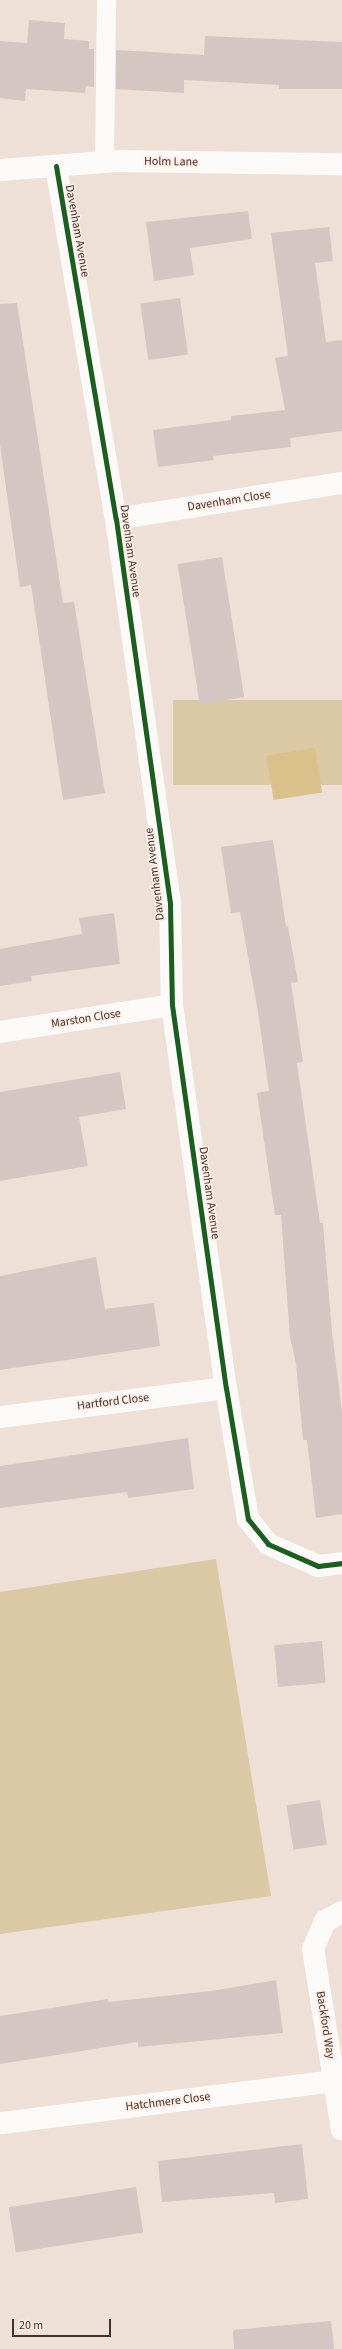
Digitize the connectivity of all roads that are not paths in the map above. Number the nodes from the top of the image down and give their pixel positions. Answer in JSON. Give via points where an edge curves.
{"nodes":[{"id":1,"x":106,"y":0,"type":"edge"},
{"id":2,"x":104,"y":163,"type":"junction"},
{"id":3,"x":342,"y":164,"type":"edge"},
{"id":4,"x":56,"y":166,"type":"junction"},
{"id":5,"x":0,"y":170,"type":"edge"},
{"id":6,"x":342,"y":482,"type":"edge"},
{"id":7,"x":116,"y":519,"type":"junction"},
{"id":8,"x":172,"y":1006,"type":"junction"},
{"id":9,"x":0,"y":1032,"type":"edge"},
{"id":10,"x":226,"y":1388,"type":"junction"},
{"id":11,"x":0,"y":1416,"type":"edge"},
{"id":12,"x":342,"y":1563,"type":"edge"},
{"id":13,"x":334,"y":1916,"type":"edge"},
{"id":14,"x":334,"y":2081,"type":"junction"},
{"id":15,"x":2,"y":2123,"type":"dead end"},
{"id":16,"x":342,"y":2130,"type":"edge"}],
"edges":[{"from":1,"to":2,"type":"lane"},
{"from":2,"to":3,"type":"street","name":"Holm Lane"},
{"from":2,"to":4,"type":"street","name":"Holm Lane"},
{"from":4,"to":5,"type":"street","name":"Holm Lane"},
{"from":4,"to":7,"type":"street","name":"Davenham Avenue"},
{"from":6,"to":7,"type":"street","name":"Davenham Close"},
{"from":7,"to":8,"type":"street","name":"Davenham Avenue","via":[[170,904]]},
{"from":8,"to":9,"type":"street","name":"Marston Close"},
{"from":8,"to":10,"type":"street","name":"Davenham Avenue"},
{"from":10,"to":11,"type":"street","name":"Hartford Close"},
{"from":10,"to":12,"type":"street","name":"Davenham Avenue","via":[[248,1519],[268,1544],[318,1566]]},
{"from":13,"to":14,"type":"street","name":"Backford Way","via":[[314,1949]]},
{"from":14,"to":15,"type":"street","name":"Hatchmere Close"},
{"from":14,"to":16,"type":"street","name":"Backford Way"}]}
